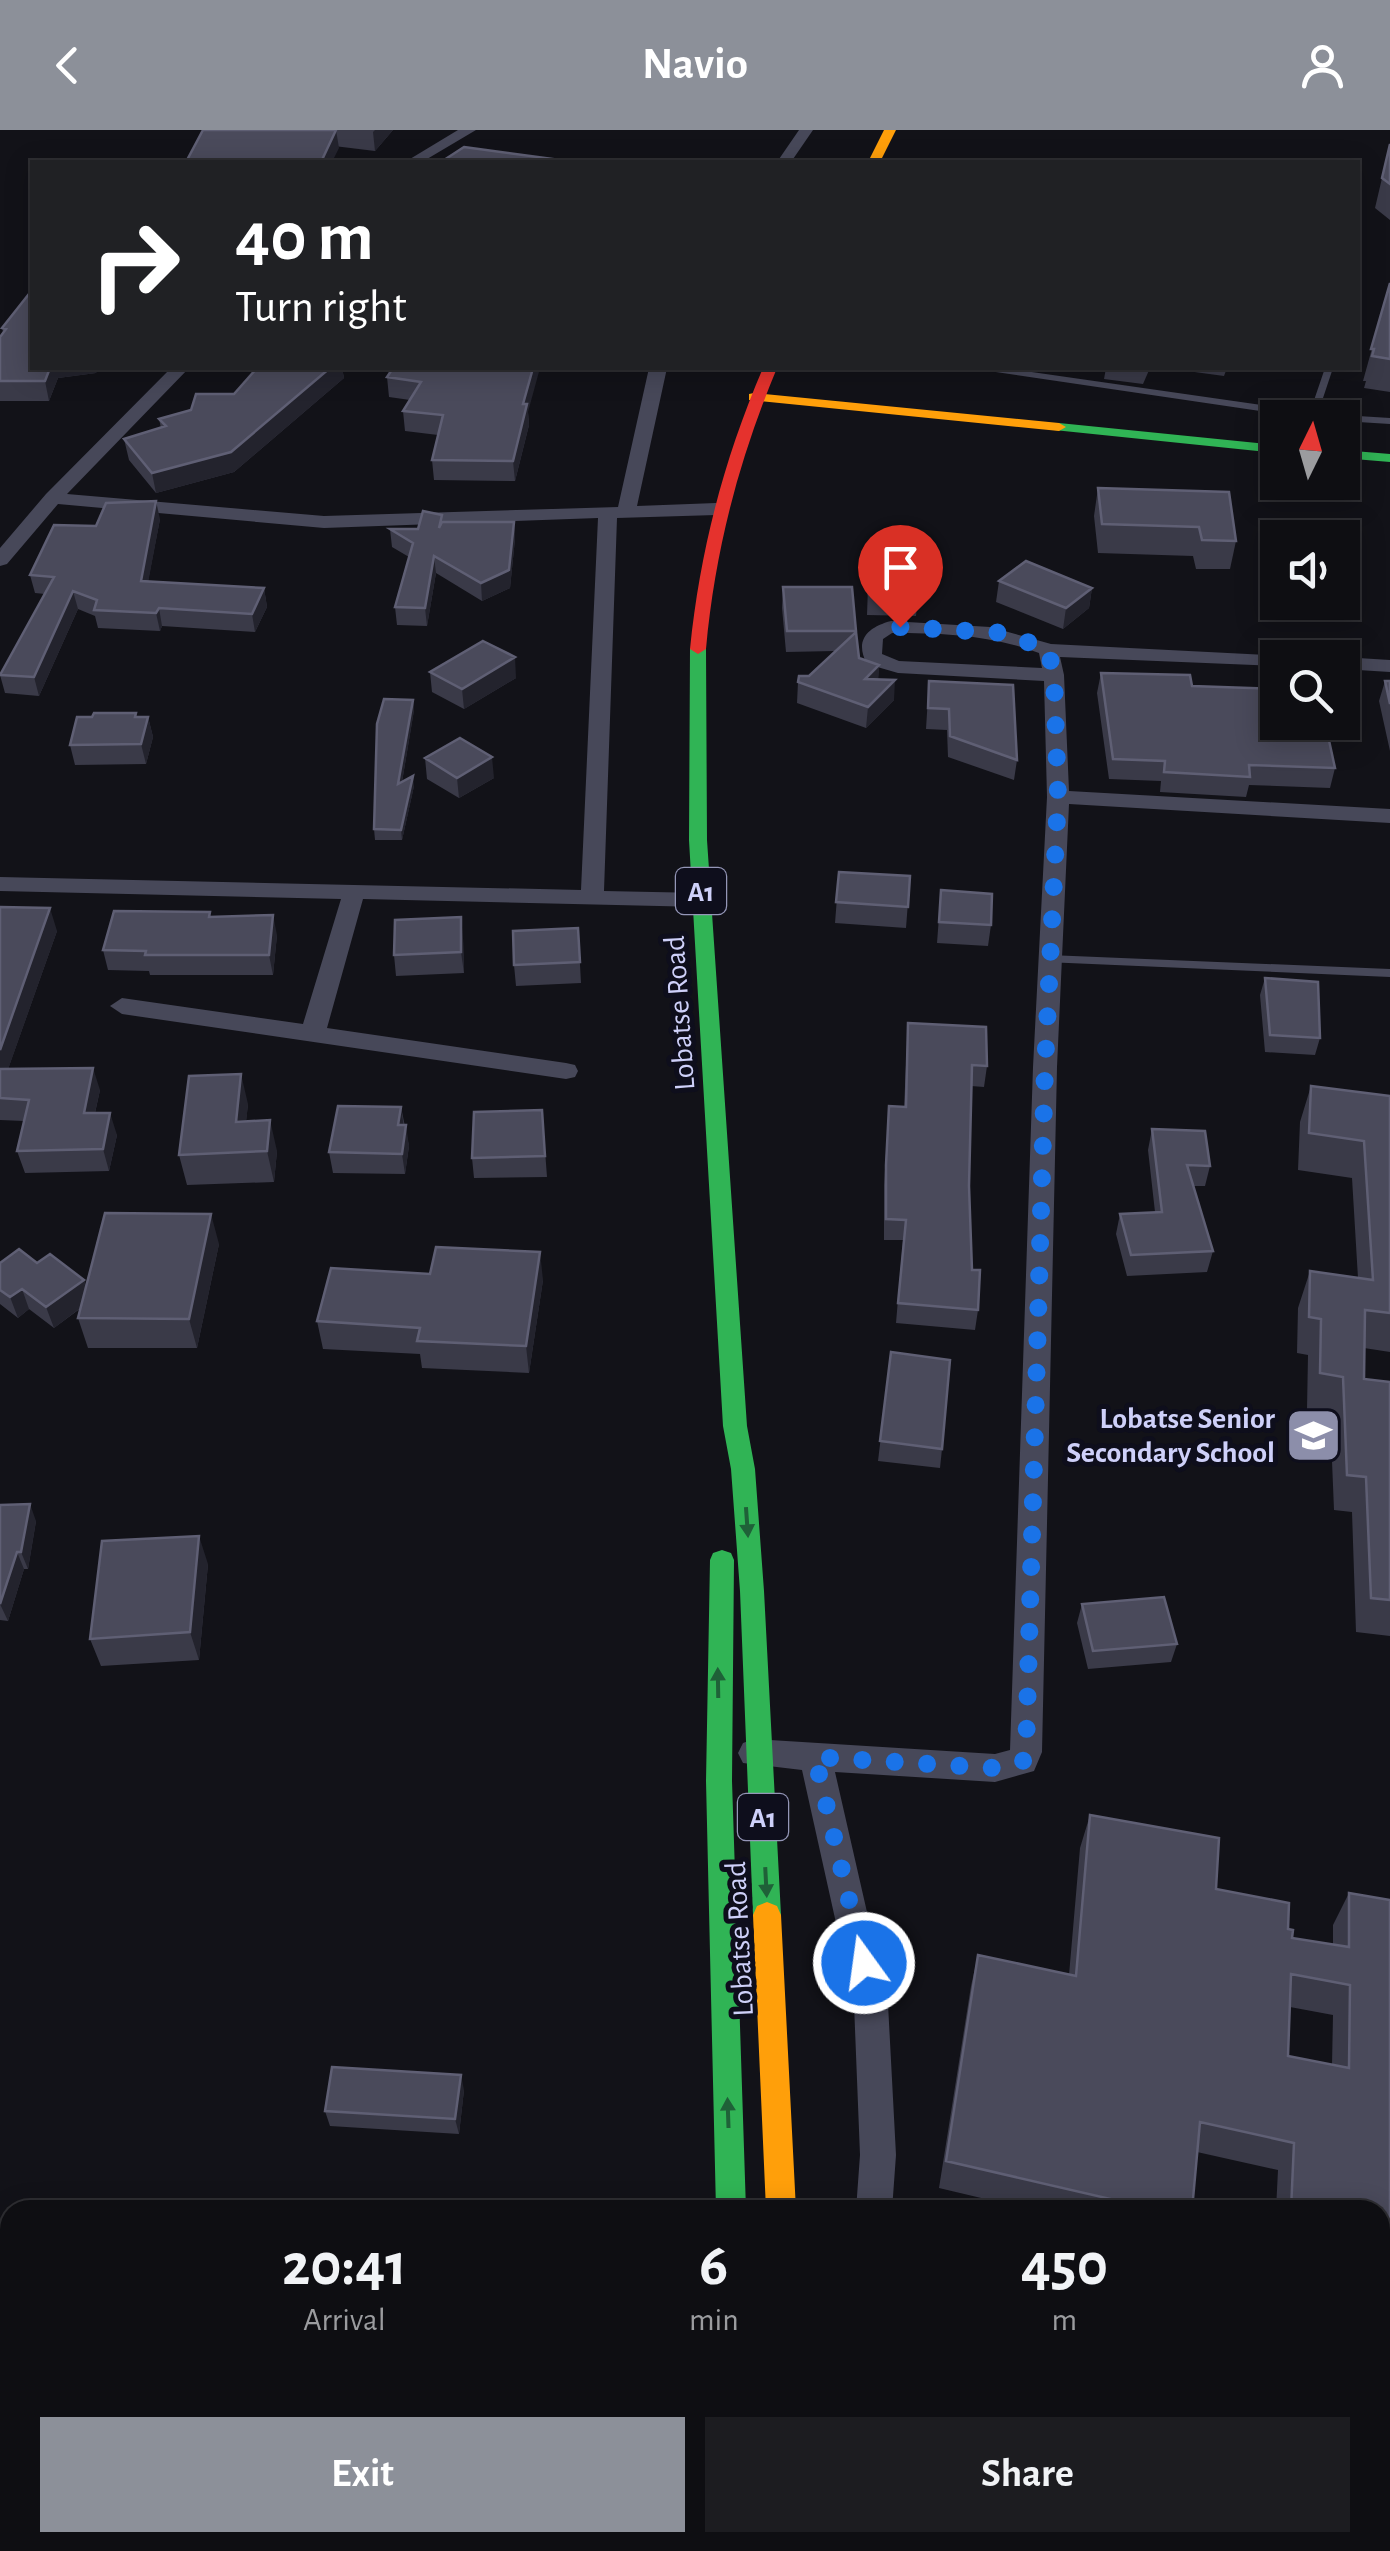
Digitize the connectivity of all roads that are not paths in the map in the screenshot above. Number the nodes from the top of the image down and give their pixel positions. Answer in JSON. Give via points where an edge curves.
{"nodes":[{"id":1,"x":469,"y":130,"type":"edge"},
{"id":2,"x":806,"y":130,"type":"edge"},
{"id":3,"x":890,"y":130,"type":"edge"},
{"id":4,"x":915,"y":130,"type":"edge"},
{"id":5,"x":416,"y":160,"type":"edge"},
{"id":6,"x":785,"y":160,"type":"edge"},
{"id":7,"x":875,"y":160,"type":"edge"},
{"id":8,"x":900,"y":160,"type":"edge"},
{"id":9,"x":178,"y":370,"type":"edge"},
{"id":10,"x":657,"y":370,"type":"edge"},
{"id":11,"x":769,"y":370,"type":"edge"},
{"id":12,"x":1016,"y":370,"type":"edge"},
{"id":13,"x":1328,"y":370,"type":"edge"},
{"id":14,"x":754,"y":397,"type":"junction"},
{"id":15,"x":1318,"y":400,"type":"edge"},
{"id":16,"x":1360,"y":419,"type":"edge"},
{"id":17,"x":1390,"y":421,"type":"edge"},
{"id":18,"x":1260,"y":426,"type":"edge"},
{"id":19,"x":1260,"y":432,"type":"edge"},
{"id":20,"x":1360,"y":451,"type":"edge"},
{"id":21,"x":1360,"y":456,"type":"edge"},
{"id":22,"x":1388,"y":458,"type":"edge"},
{"id":23,"x":54,"y":498,"type":"junction"},
{"id":24,"x":716,"y":509,"type":"junction"},
{"id":25,"x":617,"y":515,"type":"junction"},
{"id":26,"x":0,"y":560,"type":"edge"},
{"id":27,"x":1048,"y":650,"type":"junction"},
{"id":28,"x":1260,"y":659,"type":"edge"},
{"id":29,"x":1360,"y":664,"type":"edge"},
{"id":30,"x":1390,"y":666,"type":"edge"},
{"id":31,"x":1054,"y":675,"type":"junction"},
{"id":32,"x":1058,"y":797,"type":"junction"},
{"id":33,"x":1390,"y":816,"type":"edge"},
{"id":34,"x":0,"y":884,"type":"edge"},
{"id":35,"x":354,"y":893,"type":"junction"},
{"id":36,"x":592,"y":898,"type":"junction"},
{"id":37,"x":702,"y":900,"type":"junction"},
{"id":38,"x":1049,"y":959,"type":"junction"},
{"id":39,"x":1390,"y":973,"type":"edge"},
{"id":40,"x":122,"y":1006,"type":"dead end"},
{"id":41,"x":312,"y":1036,"type":"junction"},
{"id":42,"x":566,"y":1071,"type":"dead end"},
{"id":43,"x":735,"y":1426,"type":"junction"},
{"id":44,"x":719,"y":1753,"type":"junction"},
{"id":45,"x":761,"y":1753,"type":"junction"},
{"id":46,"x":815,"y":1757,"type":"junction"},
{"id":47,"x":731,"y":2200,"type":"edge"},
{"id":48,"x":781,"y":2200,"type":"edge"},
{"id":49,"x":875,"y":2200,"type":"edge"}],
"edges":[{"from":1,"to":5,"type":"street"},
{"from":2,"to":6,"type":"street"},
{"from":3,"to":7,"type":"main road"},
{"from":4,"to":8,"type":"main road"},
{"from":9,"to":23,"type":"street"},
{"from":10,"to":25,"type":"street"},
{"from":11,"to":14,"type":"main road","name":"Lobatse Road","number":"A1"},
{"from":12,"to":18,"type":"lane"},
{"from":13,"to":15,"type":"lane"},
{"from":14,"to":19,"type":"main road","via":[[1195,442]]},
{"from":14,"to":24,"type":"main road","name":"Lobatse Road","number":"A1"},
{"from":16,"to":17,"type":"lane"},
{"from":20,"to":22,"type":"main road"},
{"from":21,"to":22,"type":"main road"},
{"from":23,"to":25,"type":"street","via":[[324,522]]},
{"from":23,"to":26,"type":"street"},
{"from":24,"to":25,"type":"street"},
{"from":24,"to":37,"type":"main road","name":"Lobatse Road","number":"A1","via":[[695,674]]},
{"from":25,"to":36,"type":"street"},
{"from":27,"to":28,"type":"street"},
{"from":27,"to":31,"type":"street"},
{"from":27,"to":31,"type":"street","via":[[1005,633],[891,627],[871,638],[870,650],[874,660],[898,667]]},
{"from":29,"to":30,"type":"street"},
{"from":31,"to":32,"type":"street"},
{"from":32,"to":33,"type":"street"},
{"from":32,"to":38,"type":"street"},
{"from":34,"to":35,"type":"street"},
{"from":35,"to":36,"type":"street"},
{"from":35,"to":41,"type":"street"},
{"from":36,"to":37,"type":"street"},
{"from":37,"to":43,"type":"main road","name":"Lobatse Road","number":"A1"},
{"from":38,"to":39,"type":"lane"},
{"from":38,"to":46,"type":"street","via":[[1026,1752],[1023,1761],[995,1768]]},
{"from":40,"to":41,"type":"street"},
{"from":41,"to":42,"type":"street"},
{"from":44,"to":43,"type":"main road","name":"Lobatse Road","number":"A1","one_way":true,"via":[[724,1514]]},
{"from":43,"to":45,"type":"main road","name":"Lobatse Road","number":"A1","one_way":true,"via":[[744,1469]]},
{"from":44,"to":45,"type":"street"},
{"from":47,"to":44,"type":"main road","name":"Lobatse Road","number":"A1","one_way":true},
{"from":45,"to":46,"type":"street"},
{"from":45,"to":48,"type":"main road","name":"Lobatse Road","number":"A1","one_way":true},
{"from":46,"to":49,"type":"street","via":[[872,2004]]}]}
